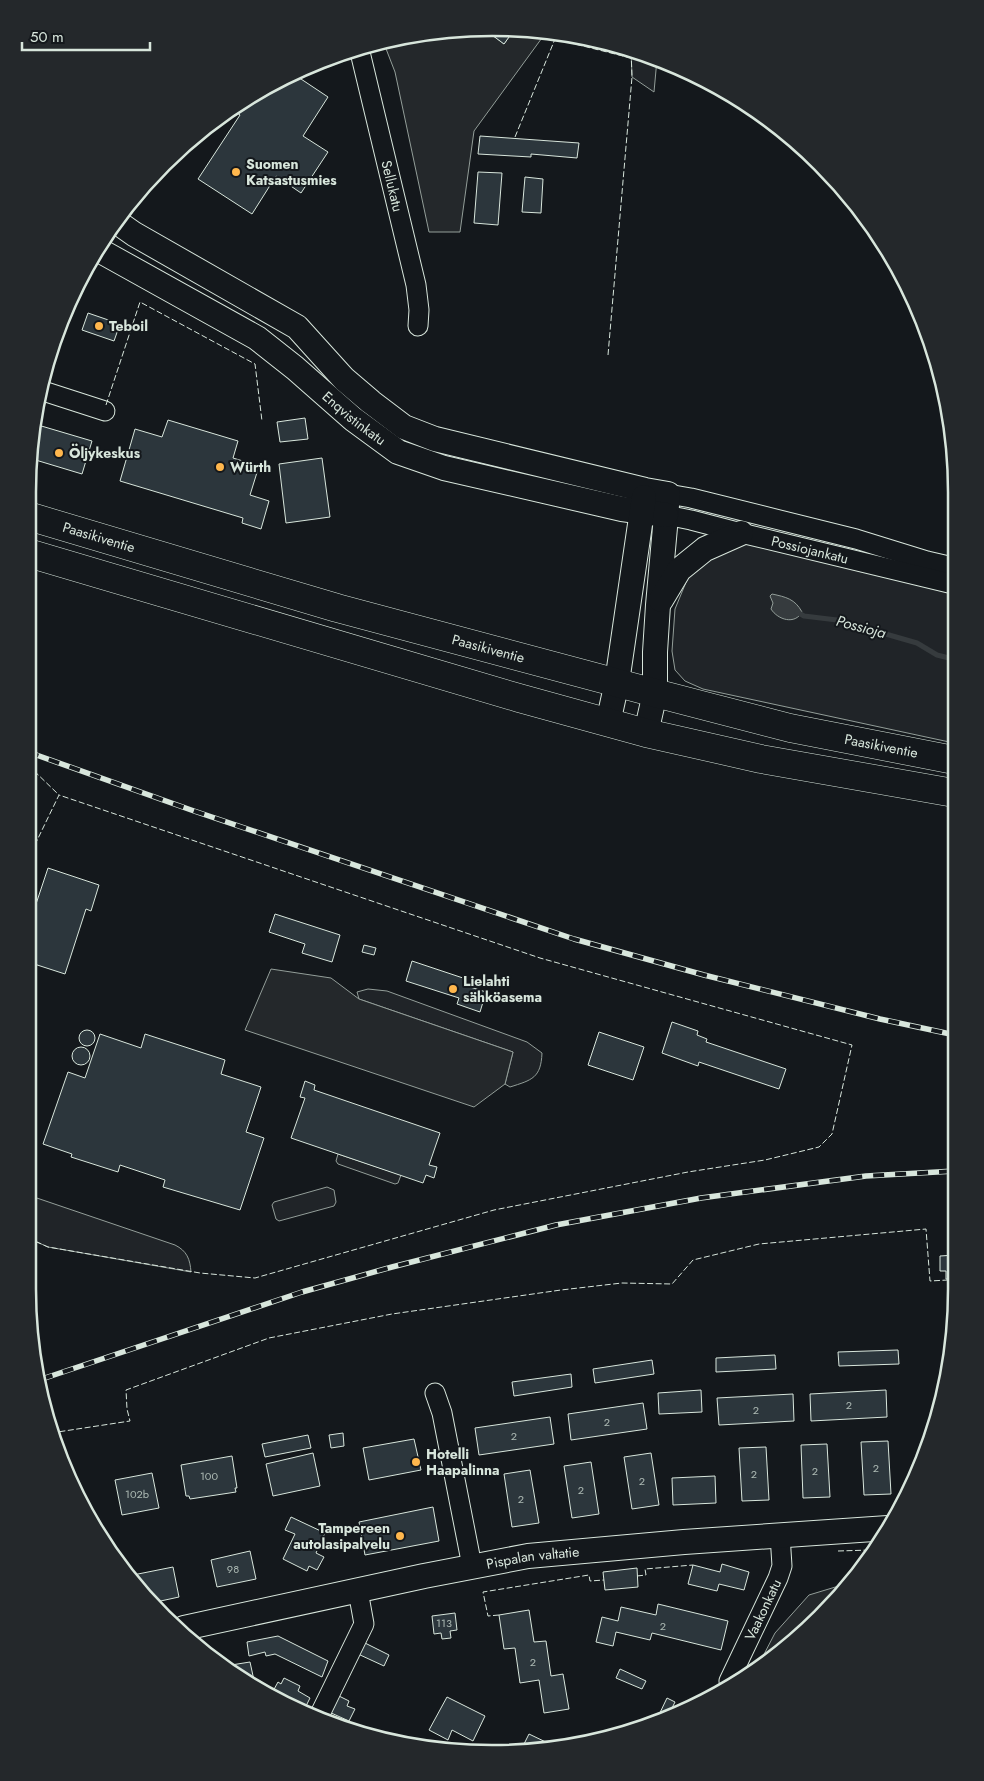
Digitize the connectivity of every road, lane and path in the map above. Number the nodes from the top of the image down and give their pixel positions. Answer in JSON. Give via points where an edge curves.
{"nodes":[{"id":1,"x":361,"y":56,"type":"edge"},
{"id":2,"x":123,"y":225,"type":"edge"},
{"id":3,"x":104,"y":253,"type":"edge"},
{"id":4,"x":418,"y":326,"type":"dead end"},
{"id":5,"x":48,"y":392,"type":"edge"},
{"id":6,"x":105,"y":411,"type":"dead end"},
{"id":7,"x":644,"y":501,"type":"junction"},
{"id":8,"x":667,"y":505,"type":"junction"},
{"id":9,"x":36,"y":518,"type":"edge"},
{"id":10,"x":741,"y":533,"type":"junction"},
{"id":11,"x":36,"y":555,"type":"edge"},
{"id":12,"x":948,"y":567,"type":"edge"},
{"id":13,"x":948,"y":583,"type":"edge"},
{"id":14,"x":658,"y":605,"type":"junction"},
{"id":15,"x":617,"y":682,"type":"junction"},
{"id":16,"x":655,"y":693,"type":"junction"},
{"id":17,"x":608,"y":723,"type":"junction"},
{"id":18,"x":646,"y":733,"type":"junction"},
{"id":19,"x":948,"y":759,"type":"edge"},
{"id":20,"x":948,"y":792,"type":"edge"},
{"id":21,"x":435,"y":1393,"type":"dead end"},
{"id":22,"x":880,"y":1529,"type":"edge"},
{"id":23,"x":780,"y":1535,"type":"junction"},
{"id":24,"x":472,"y":1566,"type":"junction"},
{"id":25,"x":358,"y":1591,"type":"junction"},
{"id":26,"x":187,"y":1627,"type":"edge"},
{"id":27,"x":731,"y":1677,"type":"edge"},
{"id":28,"x":321,"y":1711,"type":"edge"}],
"edges":[{"from":1,"to":4,"type":"street","name":"Sellukatu","via":[[416,285]]},
{"from":2,"to":7,"type":"main road","name":"Enqvistinkatu","via":[[297,327],[344,379],[404,427]]},
{"from":3,"to":7,"type":"main road","name":"Enqvistinkatu","via":[[257,338],[353,419],[398,452],[444,468],[588,502]]},
{"from":5,"to":6,"type":"street"},
{"from":7,"to":8,"type":"main road","name":"Enqvistinkatu"},
{"from":7,"to":15,"type":"main road"},
{"from":8,"to":10,"type":"street","name":"Possiojankatu","via":[[691,520]]},
{"from":8,"to":12,"type":"street","name":"Possiojankatu","via":[[691,498],[856,539]]},
{"from":8,"to":14,"type":"main road"},
{"from":9,"to":15,"type":"highway","name":"Paasikiventie","via":[[337,608]]},
{"from":10,"to":13,"type":"street","name":"Possiojankatu"},
{"from":10,"to":14,"type":"main road","via":[[705,549],[679,570]]},
{"from":11,"to":17,"type":"highway"},
{"from":14,"to":16,"type":"main road"},
{"from":15,"to":16,"type":"highway","name":"Paasikiventie"},
{"from":15,"to":17,"type":"main road"},
{"from":16,"to":18,"type":"main road"},
{"from":16,"to":19,"type":"highway","name":"Paasikiventie","via":[[790,728]]},
{"from":17,"to":18,"type":"highway"},
{"from":18,"to":20,"type":"highway","via":[[761,759]]},
{"from":21,"to":24,"type":"street","via":[[443,1415]]},
{"from":22,"to":23,"type":"main road","name":"Pispalan valtatie"},
{"from":23,"to":24,"type":"main road","name":"Pispalan valtatie","via":[[578,1550]]},
{"from":23,"to":27,"type":"street","name":"Vaakonkatu","via":[[782,1566],[778,1578]]},
{"from":24,"to":25,"type":"main road","name":"Pispalan valtatie"},
{"from":25,"to":26,"type":"main road","name":"Pispalan valtatie"},
{"from":25,"to":28,"type":"street","via":[[364,1624]]}]}
